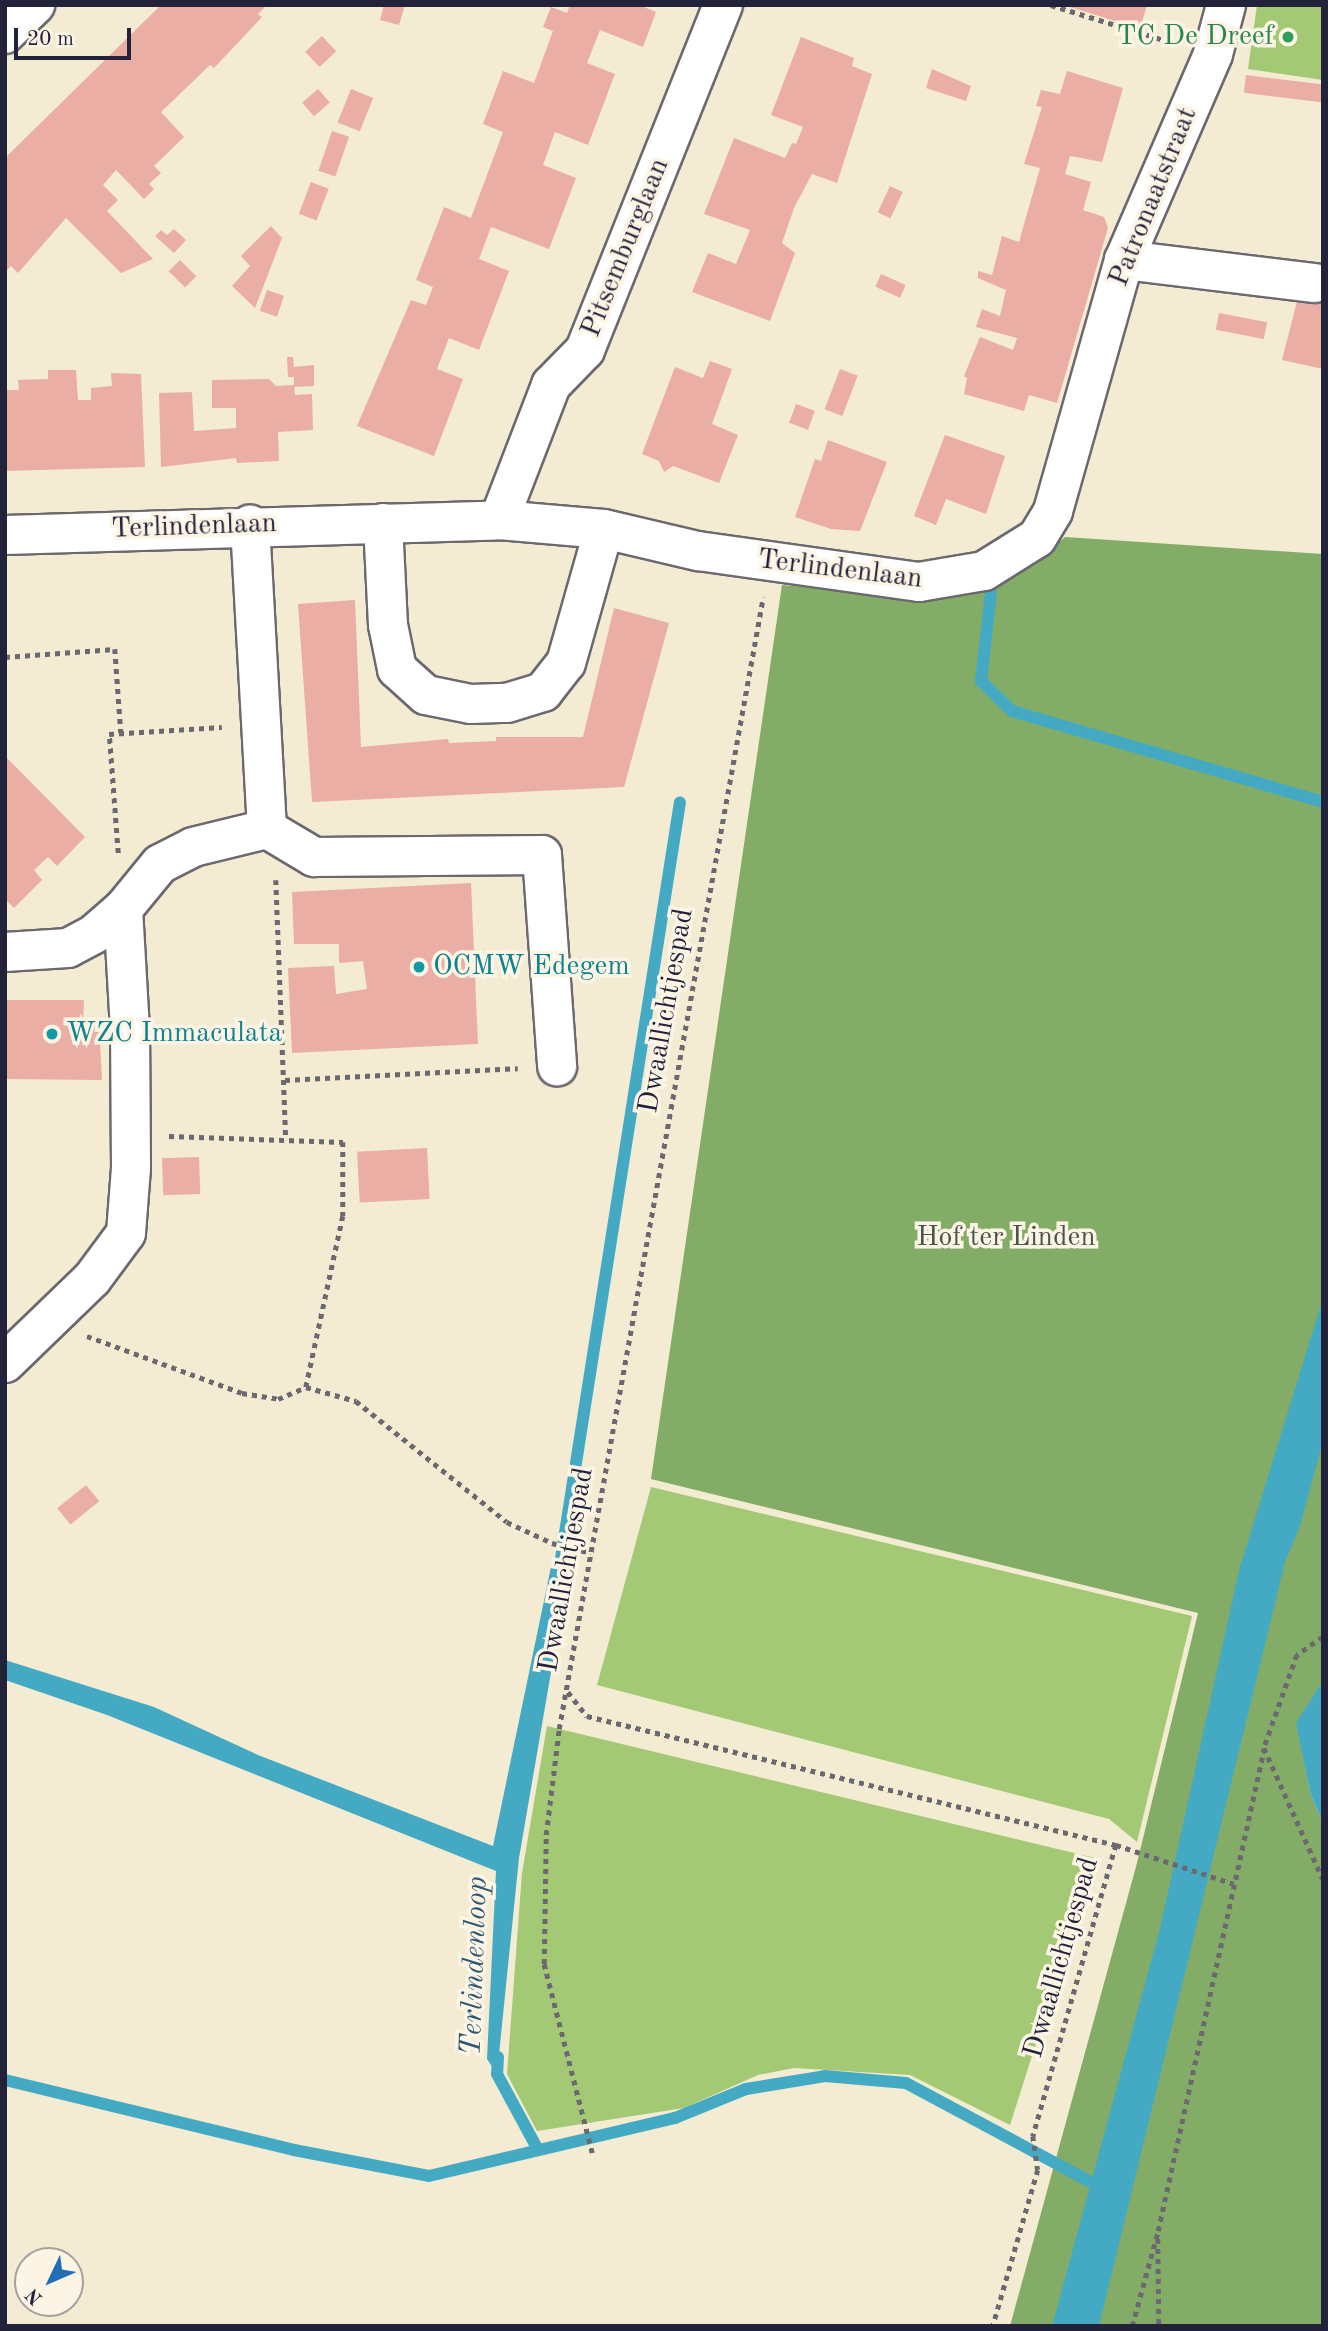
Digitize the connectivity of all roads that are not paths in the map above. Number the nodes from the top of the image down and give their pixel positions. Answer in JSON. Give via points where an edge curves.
{"nodes":[{"id":1,"x":35,"y":5,"type":"edge"},
{"id":2,"x":723,"y":5,"type":"edge"},
{"id":3,"x":1226,"y":5,"type":"edge"},
{"id":4,"x":5,"y":34,"type":"edge"},
{"id":5,"x":1124,"y":260,"type":"junction"},
{"id":6,"x":1315,"y":283,"type":"dead end"},
{"id":7,"x":1053,"y":511,"type":"joint"},
{"id":8,"x":499,"y":520,"type":"junction"},
{"id":9,"x":383,"y":523,"type":"junction"},
{"id":10,"x":250,"y":524,"type":"junction"},
{"id":11,"x":604,"y":529,"type":"junction"},
{"id":12,"x":5,"y":535,"type":"edge"},
{"id":13,"x":271,"y":831,"type":"junction"},
{"id":14,"x":123,"y":909,"type":"junction"},
{"id":15,"x":5,"y":953,"type":"edge"},
{"id":16,"x":557,"y":1066,"type":"road end"},
{"id":17,"x":5,"y":1363,"type":"edge"}],
"edges":[{"from":1,"to":4,"type":"street"},
{"from":2,"to":8,"type":"street","name":"Pitsemburglaan","via":[[586,350],[551,386]]},
{"from":3,"to":5,"type":"street","name":"Patronaatstraat","via":[[1213,54]]},
{"from":5,"to":6,"type":"street"},
{"from":5,"to":7,"type":"street","name":"Patronaatstraat"},
{"from":7,"to":11,"type":"street","name":"Terlindenlaan","via":[[1037,538],[1012,557],[984,571],[919,582],[698,551]]},
{"from":8,"to":9,"type":"street","name":"Terlindenlaan"},
{"from":8,"to":11,"type":"street","name":"Terlindenlaan"},
{"from":9,"to":10,"type":"street","name":"Terlindenlaan"},
{"from":9,"to":11,"type":"street","via":[[388,625],[397,668],[426,695],[471,704],[507,703],[543,692],[566,663]]},
{"from":10,"to":12,"type":"street","name":"Terlindenlaan"},
{"from":10,"to":13,"type":"street","via":[[260,724]]},
{"from":13,"to":14,"type":"street","via":[[193,847],[160,864]]},
{"from":13,"to":16,"type":"street","via":[[314,857],[542,855]]},
{"from":14,"to":15,"type":"street","via":[[94,934],[68,948]]},
{"from":14,"to":17,"type":"street","via":[[130,1134],[126,1233],[92,1279]]}]}
